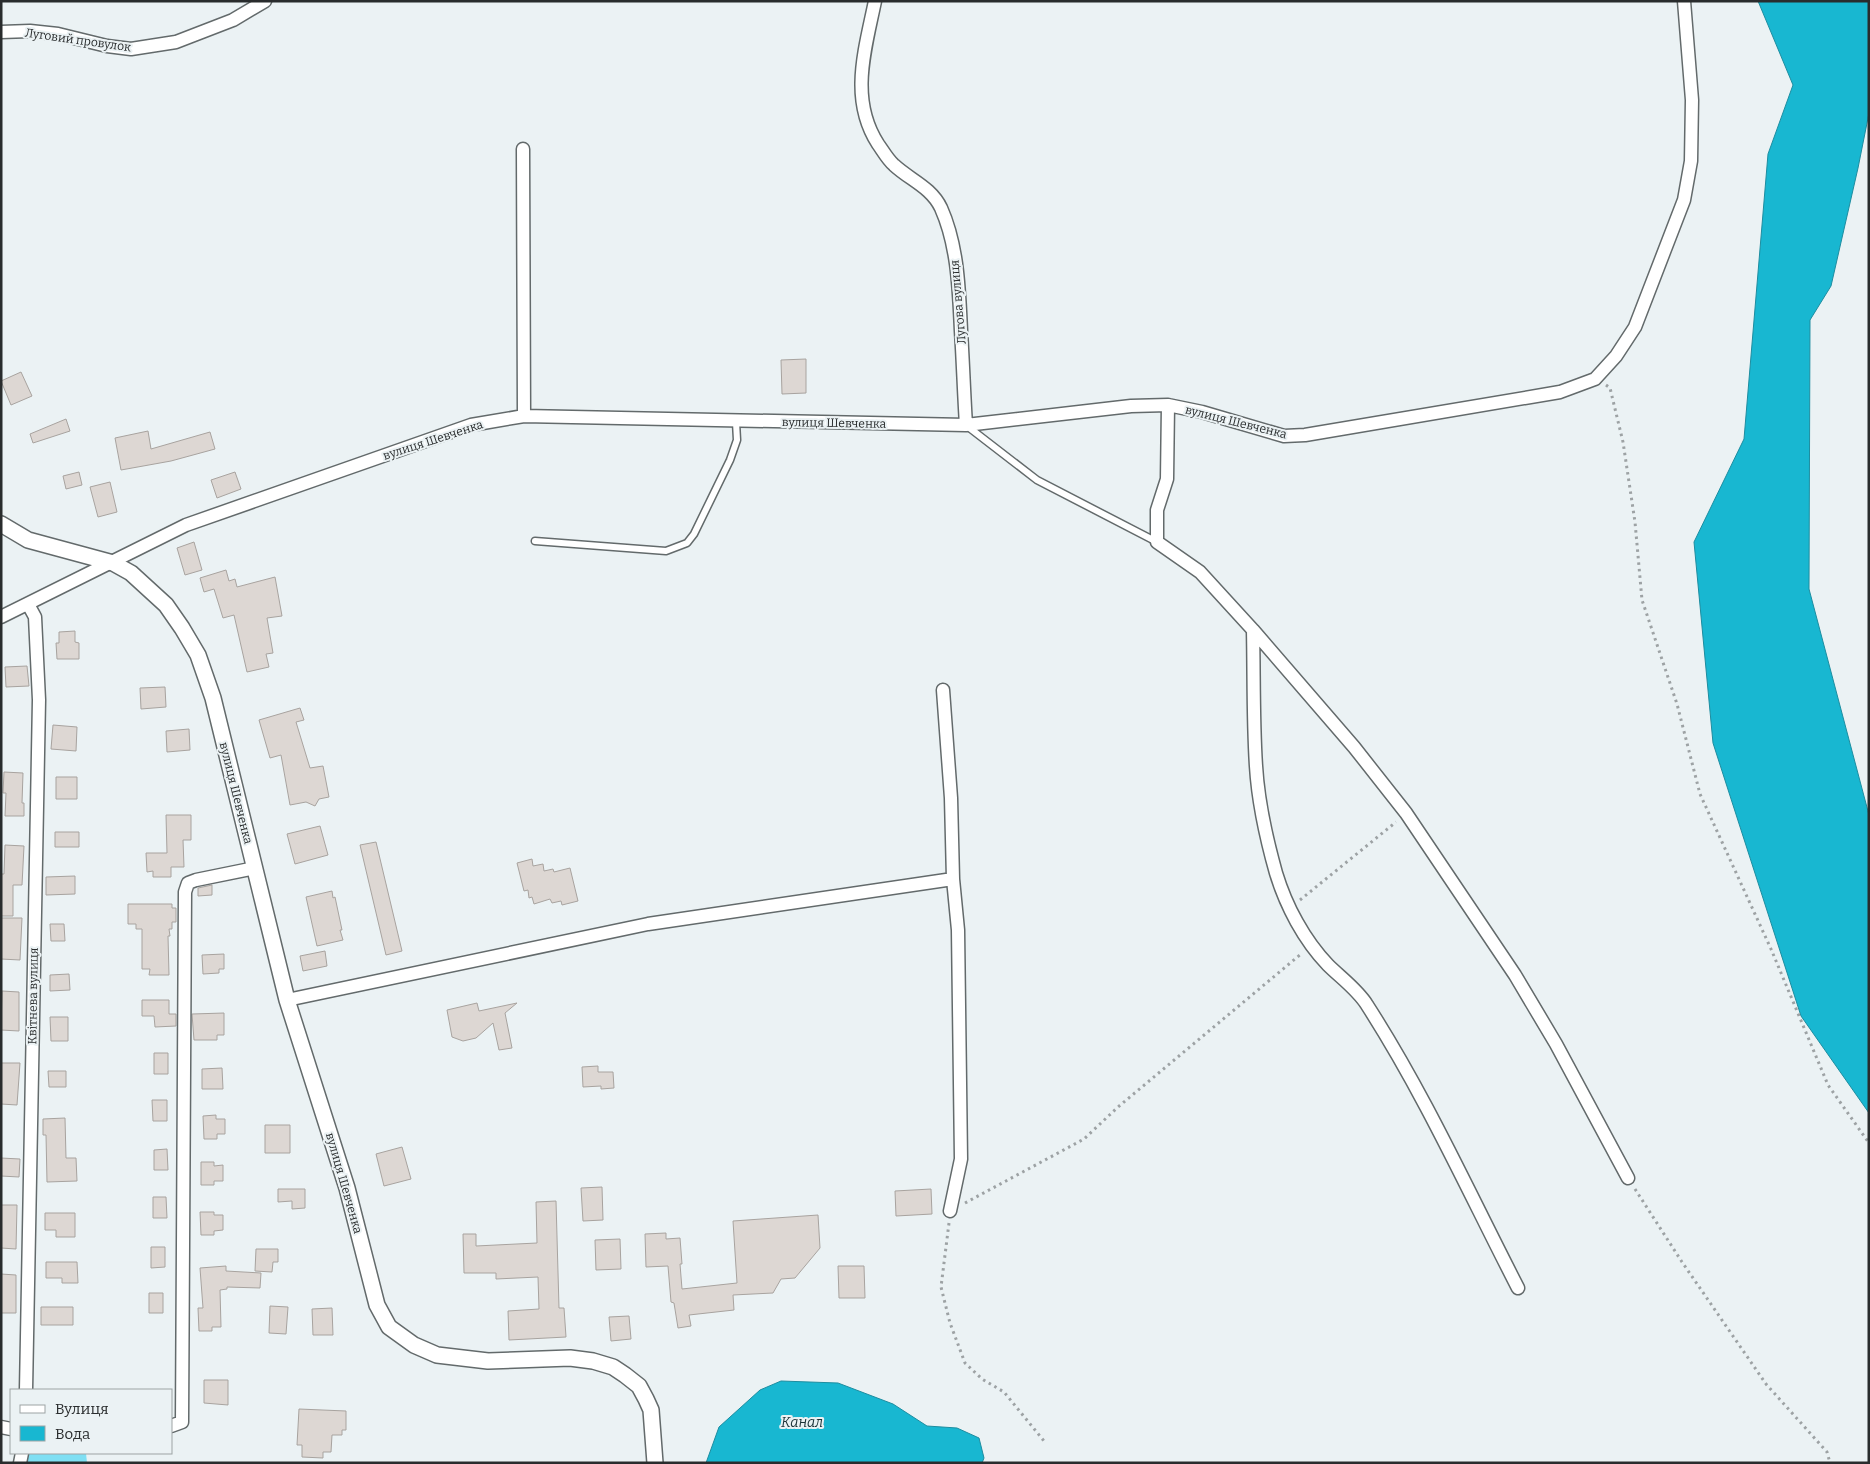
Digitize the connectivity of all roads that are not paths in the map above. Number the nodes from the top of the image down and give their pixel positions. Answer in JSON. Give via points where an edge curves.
{"nodes":[{"id":1,"x":265,"y":1,"type":"edge"},
{"id":2,"x":875,"y":1,"type":"edge"},
{"id":3,"x":1684,"y":1,"type":"edge"},
{"id":4,"x":1,"y":32,"type":"edge"},
{"id":5,"x":523,"y":149,"type":"dead end"},
{"id":6,"x":1168,"y":405,"type":"junction"},
{"id":7,"x":524,"y":416,"type":"junction"},
{"id":8,"x":736,"y":422,"type":"junction"},
{"id":9,"x":966,"y":425,"type":"junction"},
{"id":10,"x":1,"y":524,"type":"edge"},
{"id":11,"x":535,"y":541,"type":"dead end"},
{"id":12,"x":1157,"y":542,"type":"junction"},
{"id":13,"x":112,"y":563,"type":"junction"},
{"id":14,"x":28,"y":604,"type":"junction"},
{"id":15,"x":1,"y":617,"type":"edge"},
{"id":16,"x":1253,"y":630,"type":"junction"},
{"id":17,"x":943,"y":690,"type":"dead end"},
{"id":18,"x":255,"y":868,"type":"junction"},
{"id":19,"x":953,"y":879,"type":"junction"},
{"id":20,"x":287,"y":1000,"type":"junction"},
{"id":21,"x":1628,"y":1178,"type":"road end"},
{"id":22,"x":950,"y":1211,"type":"road end"},
{"id":23,"x":1518,"y":1288,"type":"dead end"},
{"id":24,"x":26,"y":1389,"type":"edge"},
{"id":25,"x":172,"y":1426,"type":"edge"},
{"id":26,"x":655,"y":1463,"type":"edge"}],
"edges":[{"from":1,"to":4,"type":"street","name":"Луговий провулок","via":[[233,20],[176,42],[131,49],[58,34]]},
{"from":2,"to":9,"type":"street","name":"Лугова вулиця","via":[[861,79],[862,110],[873,136],[893,165],[933,196],[951,239],[959,281]]},
{"from":3,"to":6,"type":"street","name":"вулиця Шевченка","via":[[1692,100],[1691,161],[1684,200],[1635,328],[1616,356],[1594,379],[1560,392],[1306,435],[1284,436]]},
{"from":5,"to":7,"type":"street"},
{"from":6,"to":9,"type":"street","name":"вулиця Шевченка","via":[[1131,406]]},
{"from":6,"to":12,"type":"street","via":[[1167,479],[1157,510]]},
{"from":7,"to":8,"type":"street","name":"вулиця Шевченка"},
{"from":7,"to":13,"type":"street","name":"вулиця Шевченка","via":[[471,425],[186,525]]},
{"from":8,"to":9,"type":"street","name":"вулиця Шевченка"},
{"from":8,"to":11,"type":"lane","via":[[737,440],[730,460],[687,543],[666,551]]},
{"from":9,"to":12,"type":"lane","via":[[1037,480]]},
{"from":10,"to":13,"type":"street","via":[[28,540]]},
{"from":12,"to":16,"type":"street","via":[[1200,572]]},
{"from":13,"to":14,"type":"street"},
{"from":13,"to":18,"type":"street","name":"вулиця Шевченка","via":[[132,573],[166,605],[198,655],[213,698]]},
{"from":14,"to":15,"type":"street"},
{"from":14,"to":24,"type":"street","name":"Квітнева вулиця","via":[[35,616],[39,700]]},
{"from":16,"to":21,"type":"street","via":[[1354,747],[1406,814],[1515,975]]},
{"from":16,"to":23,"type":"street","via":[[1256,768],[1266,832],[1290,908],[1326,963],[1366,1003],[1434,1121]]},
{"from":17,"to":19,"type":"street"},
{"from":18,"to":20,"type":"street","name":"вулиця Шевченка"},
{"from":18,"to":25,"type":"street","via":[[196,880],[188,883],[184,892],[182,1422]]},
{"from":19,"to":20,"type":"street","via":[[648,924]]},
{"from":19,"to":22,"type":"street","via":[[958,930],[961,1158]]},
{"from":20,"to":26,"type":"street","name":"вулиця Шевченка","via":[[347,1188],[378,1305],[390,1327],[414,1345],[437,1355],[488,1361],[570,1358],[613,1368],[639,1386],[651,1410]]}]}
